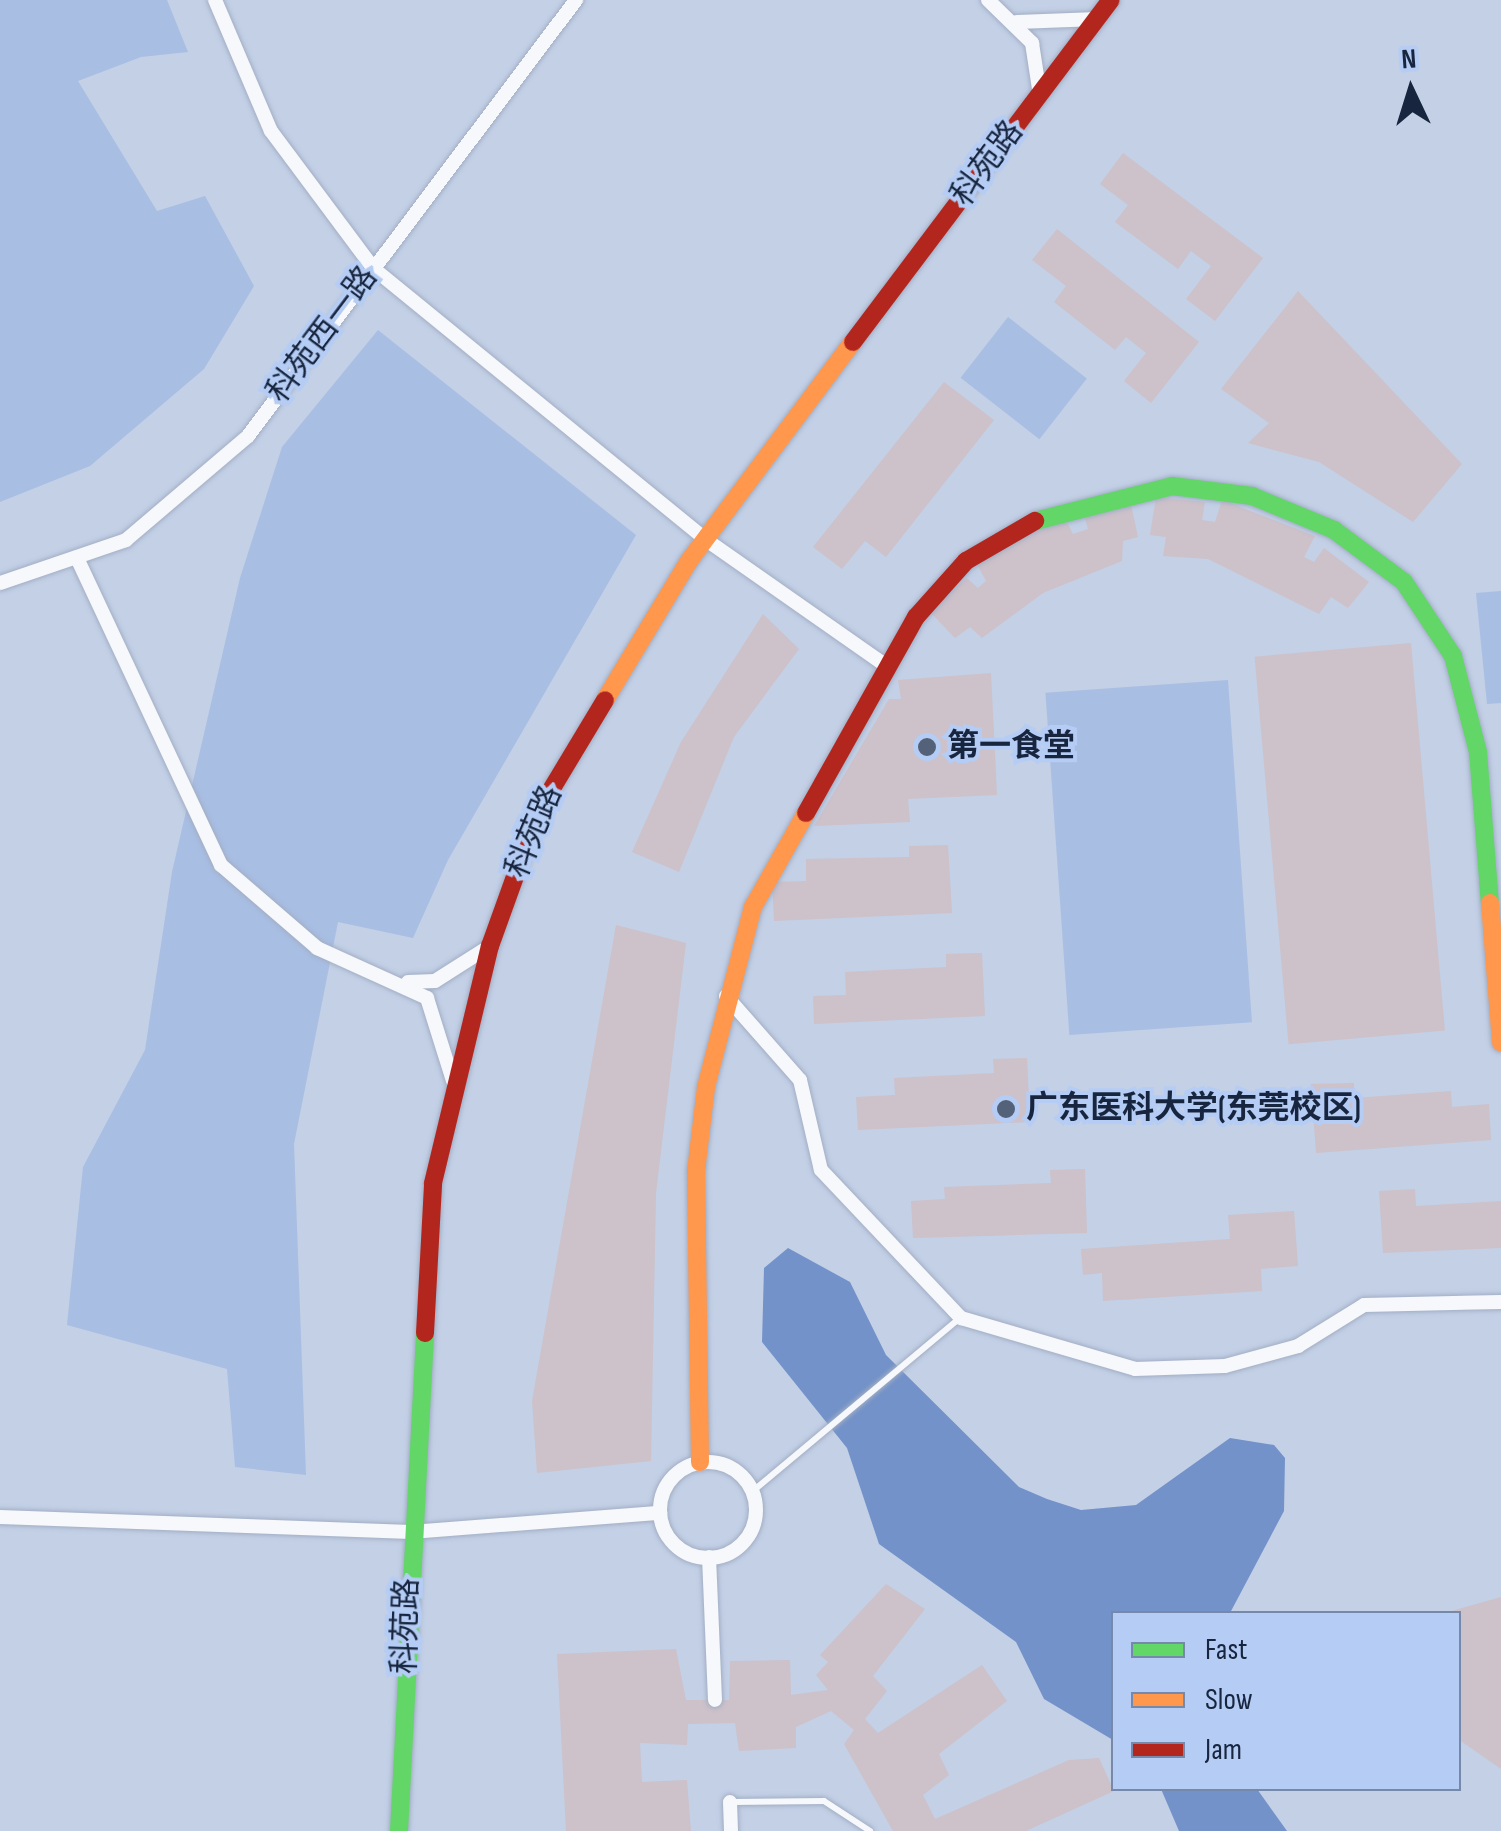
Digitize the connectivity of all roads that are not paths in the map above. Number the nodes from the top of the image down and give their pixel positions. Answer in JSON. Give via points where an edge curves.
{"nodes":[{"id":1,"x":215,"y":0,"type":"edge"},
{"id":2,"x":576,"y":0,"type":"edge"},
{"id":3,"x":988,"y":0,"type":"edge"},
{"id":4,"x":1111,"y":0,"type":"edge"},
{"id":5,"x":1097,"y":19,"type":"junction"},
{"id":6,"x":1018,"y":22,"type":"junction"},
{"id":7,"x":1040,"y":95,"type":"junction"},
{"id":8,"x":373,"y":268,"type":"junction"},
{"id":9,"x":705,"y":539,"type":"junction"},
{"id":10,"x":78,"y":560,"type":"junction"},
{"id":11,"x":0,"y":583,"type":"edge"},
{"id":12,"x":889,"y":668,"type":"junction"},
{"id":13,"x":490,"y":946,"type":"junction"},
{"id":14,"x":408,"y":982,"type":"junction"},
{"id":15,"x":726,"y":996,"type":"junction"},
{"id":16,"x":1501,"y":1042,"type":"edge"},
{"id":17,"x":453,"y":1080,"type":"junction"},
{"id":18,"x":1501,"y":1302,"type":"edge"},
{"id":19,"x":961,"y":1318,"type":"junction"},
{"id":20,"x":700,"y":1462,"type":"junction"},
{"id":21,"x":754,"y":1491,"type":"junction"},
{"id":22,"x":660,"y":1513,"type":"junction"},
{"id":23,"x":0,"y":1517,"type":"edge"},
{"id":24,"x":411,"y":1532,"type":"junction"},
{"id":25,"x":709,"y":1558,"type":"junction"},
{"id":26,"x":715,"y":1700,"type":"dead end"},
{"id":27,"x":730,"y":1802,"type":"joint"},
{"id":28,"x":399,"y":1831,"type":"edge"},
{"id":29,"x":731,"y":1831,"type":"edge"},
{"id":30,"x":870,"y":1831,"type":"edge"}],
"edges":[{"from":1,"to":8,"type":"street","via":[[271,131]]},
{"from":2,"to":8,"type":"street","name":"科苑西一路"},
{"from":3,"to":6,"type":"street"},
{"from":4,"to":5,"type":"street","name":"科苑路"},
{"from":5,"to":6,"type":"street"},
{"from":5,"to":7,"type":"street","name":"科苑路"},
{"from":6,"to":7,"type":"street","via":[[1032,43]]},
{"from":7,"to":9,"type":"street","name":"科苑路"},
{"from":8,"to":9,"type":"street"},
{"from":8,"to":10,"type":"street","name":"科苑西一路","via":[[248,436],[126,540]]},
{"from":9,"to":12,"type":"street"},
{"from":9,"to":13,"type":"street","name":"科苑路","via":[[540,810]]},
{"from":10,"to":11,"type":"street","name":"科苑西一路"},
{"from":10,"to":14,"type":"street","via":[[221,866],[317,948]]},
{"from":12,"to":15,"type":"street","via":[[772,860]]},
{"from":12,"to":16,"type":"street","via":[[916,617],[966,562],[1055,509],[1133,490],[1214,488],[1334,530],[1404,582],[1453,656],[1482,781]]},
{"from":13,"to":14,"type":"street","via":[[436,981]]},
{"from":13,"to":17,"type":"street","name":"科苑路"},
{"from":14,"to":17,"type":"street","via":[[428,998]]},
{"from":15,"to":19,"type":"street","via":[[800,1080],[821,1170]]},
{"from":15,"to":20,"type":"street","via":[[696,1171]]},
{"from":17,"to":24,"type":"street","name":"科苑路","via":[[429,1220]]},
{"from":18,"to":19,"type":"street","via":[[1364,1305],[1298,1346],[1225,1366],[1135,1368]]},
{"from":19,"to":21,"type":"lane"},
{"from":20,"to":21,"type":"street","via":[[727,1465]]},
{"from":20,"to":22,"type":"street","via":[[667,1483]]},
{"from":21,"to":25,"type":"street","via":[[752,1533],[736,1550]]},
{"from":22,"to":24,"type":"street"},
{"from":22,"to":25,"type":"street","via":[[680,1550]]},
{"from":23,"to":24,"type":"street"},
{"from":24,"to":28,"type":"street","name":"科苑路"},
{"from":25,"to":26,"type":"street"},
{"from":27,"to":29,"type":"street"},
{"from":27,"to":30,"type":"lane","via":[[824,1801]]}]}
